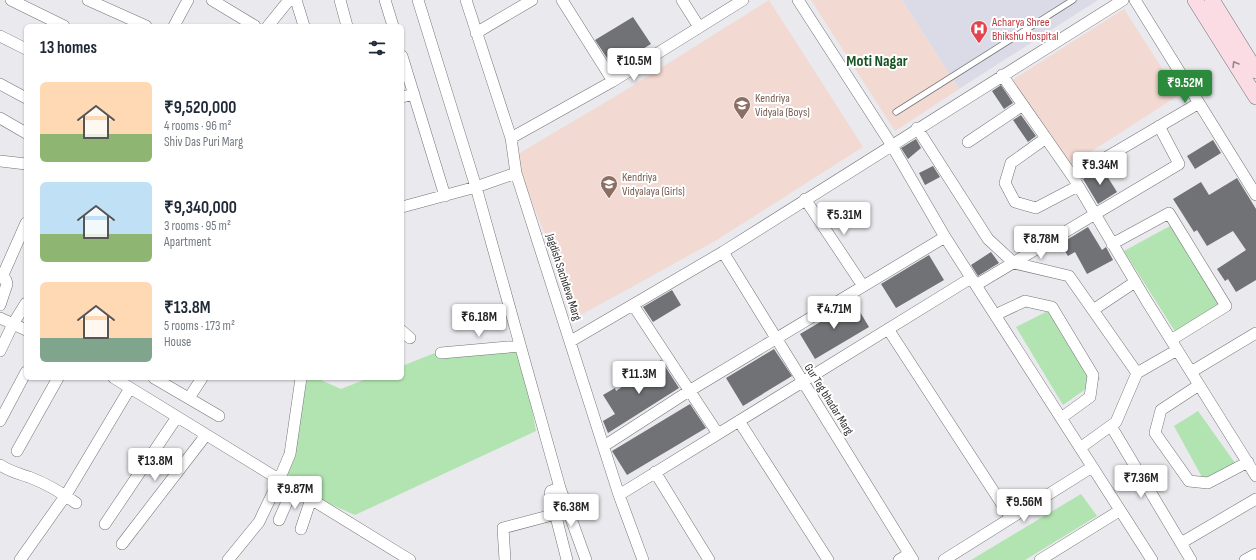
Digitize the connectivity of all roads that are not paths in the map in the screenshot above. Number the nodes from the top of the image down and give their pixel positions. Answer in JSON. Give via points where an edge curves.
{"nodes":[{"id":1,"x":11,"y":0,"type":"edge"},
{"id":2,"x":88,"y":0,"type":"edge"},
{"id":3,"x":188,"y":0,"type":"edge"},
{"id":4,"x":212,"y":0,"type":"edge"},
{"id":5,"x":289,"y":0,"type":"edge"},
{"id":6,"x":296,"y":0,"type":"edge"},
{"id":7,"x":340,"y":0,"type":"edge"},
{"id":8,"x":385,"y":0,"type":"edge"},
{"id":9,"x":418,"y":0,"type":"edge"},
{"id":10,"x":466,"y":0,"type":"edge"},
{"id":11,"x":532,"y":0,"type":"edge"},
{"id":12,"x":562,"y":0,"type":"edge"},
{"id":13,"x":682,"y":0,"type":"edge"},
{"id":14,"x":743,"y":0,"type":"edge"},
{"id":15,"x":798,"y":0,"type":"edge"},
{"id":16,"x":1123,"y":0,"type":"edge"},
{"id":17,"x":1135,"y":0,"type":"edge"},
{"id":18,"x":1195,"y":0,"type":"edge"},
{"id":19,"x":1212,"y":0,"type":"edge"},
{"id":20,"x":1071,"y":1,"type":"edge"},
{"id":21,"x":60,"y":24,"type":"edge"},
{"id":22,"x":142,"y":24,"type":"edge"},
{"id":23,"x":175,"y":24,"type":"edge"},
{"id":24,"x":252,"y":24,"type":"edge"},
{"id":25,"x":270,"y":24,"type":"edge"},
{"id":26,"x":303,"y":24,"type":"edge"},
{"id":27,"x":346,"y":24,"type":"edge"},
{"id":28,"x":392,"y":24,"type":"edge"},
{"id":29,"x":699,"y":27,"type":"junction"},
{"id":30,"x":476,"y":33,"type":"junction"},
{"id":31,"x":0,"y":36,"type":"edge"},
{"id":32,"x":24,"y":48,"type":"edge"},
{"id":33,"x":404,"y":62,"type":"edge"},
{"id":34,"x":1256,"y":71,"type":"edge"},
{"id":35,"x":1002,"y":75,"type":"junction"},
{"id":36,"x":613,"y":81,"type":"junction"},
{"id":37,"x":0,"y":84,"type":"edge"},
{"id":38,"x":414,"y":94,"type":"junction"},
{"id":39,"x":404,"y":96,"type":"edge"},
{"id":40,"x":24,"y":97,"type":"edge"},
{"id":41,"x":1256,"y":97,"type":"edge"},
{"id":42,"x":1199,"y":103,"type":"junction"},
{"id":43,"x":1023,"y":105,"type":"junction"},
{"id":44,"x":896,"y":112,"type":"dead end"},
{"id":45,"x":0,"y":118,"type":"edge"},
{"id":46,"x":1159,"y":126,"type":"junction"},
{"id":47,"x":918,"y":128,"type":"junction"},
{"id":48,"x":24,"y":133,"type":"edge"},
{"id":49,"x":511,"y":138,"type":"junction"},
{"id":50,"x":1046,"y":138,"type":"junction"},
{"id":51,"x":968,"y":142,"type":"dead end"},
{"id":52,"x":892,"y":144,"type":"junction"},
{"id":53,"x":0,"y":161,"type":"edge"},
{"id":54,"x":24,"y":164,"type":"edge"},
{"id":55,"x":516,"y":173,"type":"junction"},
{"id":56,"x":1075,"y":181,"type":"junction"},
{"id":57,"x":476,"y":187,"type":"junction"},
{"id":58,"x":1256,"y":195,"type":"edge"},
{"id":59,"x":445,"y":196,"type":"junction"},
{"id":60,"x":805,"y":199,"type":"junction"},
{"id":61,"x":404,"y":206,"type":"edge"},
{"id":62,"x":1095,"y":215,"type":"junction"},
{"id":63,"x":24,"y":227,"type":"edge"},
{"id":64,"x":945,"y":237,"type":"junction"},
{"id":65,"x":1112,"y":244,"type":"junction"},
{"id":66,"x":723,"y":252,"type":"junction"},
{"id":67,"x":1014,"y":263,"type":"junction"},
{"id":68,"x":1,"y":277,"type":"edge"},
{"id":69,"x":974,"y":282,"type":"junction"},
{"id":70,"x":1135,"y":282,"type":"junction"},
{"id":71,"x":863,"y":286,"type":"junction"},
{"id":72,"x":633,"y":305,"type":"junction"},
{"id":73,"x":0,"y":306,"type":"edge"},
{"id":74,"x":24,"y":306,"type":"edge"},
{"id":75,"x":1093,"y":310,"type":"junction"},
{"id":76,"x":995,"y":315,"type":"junction"},
{"id":77,"x":0,"y":318,"type":"edge"},
{"id":78,"x":13,"y":324,"type":"junction"},
{"id":79,"x":24,"y":329,"type":"edge"},
{"id":80,"x":888,"y":329,"type":"junction"},
{"id":81,"x":1256,"y":333,"type":"edge"},
{"id":82,"x":776,"y":338,"type":"junction"},
{"id":83,"x":571,"y":341,"type":"junction"},
{"id":84,"x":1174,"y":345,"type":"junction"},
{"id":85,"x":520,"y":346,"type":"junction"},
{"id":86,"x":0,"y":351,"type":"edge"},
{"id":87,"x":442,"y":353,"type":"dead end"},
{"id":88,"x":1191,"y":372,"type":"junction"},
{"id":89,"x":1137,"y":373,"type":"junction"},
{"id":90,"x":24,"y":376,"type":"edge"},
{"id":91,"x":57,"y":380,"type":"edge"},
{"id":92,"x":117,"y":380,"type":"edge"},
{"id":93,"x":158,"y":380,"type":"edge"},
{"id":94,"x":201,"y":380,"type":"edge"},
{"id":95,"x":301,"y":380,"type":"edge"},
{"id":96,"x":803,"y":382,"type":"junction"},
{"id":97,"x":1199,"y":385,"type":"junction"},
{"id":98,"x":132,"y":389,"type":"junction"},
{"id":99,"x":689,"y":391,"type":"junction"},
{"id":100,"x":189,"y":398,"type":"junction"},
{"id":101,"x":219,"y":416,"type":"dead end"},
{"id":102,"x":177,"y":417,"type":"junction"},
{"id":103,"x":1061,"y":418,"type":"junction"},
{"id":104,"x":0,"y":421,"type":"edge"},
{"id":105,"x":739,"y":421,"type":"junction"},
{"id":106,"x":1111,"y":426,"type":"junction"},
{"id":107,"x":718,"y":434,"type":"junction"},
{"id":108,"x":206,"y":435,"type":"junction"},
{"id":109,"x":604,"y":446,"type":"junction"},
{"id":110,"x":1080,"y":448,"type":"junction"},
{"id":111,"x":17,"y":451,"type":"dead end"},
{"id":112,"x":1248,"y":462,"type":"junction"},
{"id":113,"x":0,"y":465,"type":"edge"},
{"id":114,"x":1092,"y":467,"type":"junction"},
{"id":115,"x":655,"y":472,"type":"junction"},
{"id":116,"x":1256,"y":476,"type":"edge"},
{"id":117,"x":279,"y":480,"type":"junction"},
{"id":118,"x":293,"y":488,"type":"junction"},
{"id":119,"x":560,"y":488,"type":"junction"},
{"id":120,"x":619,"y":495,"type":"junction"},
{"id":121,"x":66,"y":496,"type":"junction"},
{"id":122,"x":311,"y":499,"type":"junction"},
{"id":123,"x":1256,"y":499,"type":"edge"},
{"id":124,"x":76,"y":503,"type":"dead end"},
{"id":125,"x":1119,"y":511,"type":"junction"},
{"id":126,"x":556,"y":514,"type":"junction"},
{"id":127,"x":1012,"y":518,"type":"junction"},
{"id":128,"x":279,"y":520,"type":"dead end"},
{"id":129,"x":104,"y":524,"type":"dead end"},
{"id":130,"x":301,"y":529,"type":"dead end"},
{"id":131,"x":1181,"y":543,"type":"junction"},
{"id":132,"x":122,"y":544,"type":"dead end"},
{"id":133,"x":1256,"y":554,"type":"edge"},
{"id":134,"x":911,"y":557,"type":"edge"},
{"id":135,"x":20,"y":560,"type":"edge"},
{"id":136,"x":228,"y":560,"type":"edge"},
{"id":137,"x":410,"y":560,"type":"edge"},
{"id":138,"x":505,"y":560,"type":"edge"},
{"id":139,"x":567,"y":560,"type":"edge"},
{"id":140,"x":586,"y":560,"type":"edge"},
{"id":141,"x":643,"y":560,"type":"edge"},
{"id":142,"x":709,"y":560,"type":"edge"},
{"id":143,"x":828,"y":560,"type":"edge"},
{"id":144,"x":899,"y":560,"type":"edge"},
{"id":145,"x":944,"y":560,"type":"edge"},
{"id":146,"x":1040,"y":560,"type":"edge"},
{"id":147,"x":1152,"y":560,"type":"edge"},
{"id":148,"x":1191,"y":560,"type":"edge"},
{"id":149,"x":1245,"y":560,"type":"edge"}],
"edges":[{"from":1,"to":21,"type":"street"},
{"from":2,"to":22,"type":"street"},
{"from":3,"to":23,"type":"street"},
{"from":4,"to":24,"type":"street"},
{"from":5,"to":25,"type":"street"},
{"from":6,"to":26,"type":"street"},
{"from":7,"to":27,"type":"street"},
{"from":8,"to":28,"type":"street"},
{"from":9,"to":57,"type":"street"},
{"from":10,"to":30,"type":"street","name":"Jagdish Sachdeva Marg"},
{"from":11,"to":30,"type":"street"},
{"from":12,"to":36,"type":"street"},
{"from":13,"to":29,"type":"street"},
{"from":14,"to":29,"type":"street"},
{"from":15,"to":52,"type":"street"},
{"from":16,"to":35,"type":"street"},
{"from":17,"to":42,"type":"street"},
{"from":41,"to":18,"type":"main road","one_way":true},
{"from":19,"to":34,"type":"main road"},
{"from":20,"to":44,"type":"lane"},
{"from":29,"to":36,"type":"street"},
{"from":30,"to":49,"type":"street","name":"Jagdish Sachdeva Marg"},
{"from":31,"to":32,"type":"street"},
{"from":33,"to":38,"type":"street"},
{"from":35,"to":43,"type":"street"},
{"from":35,"to":47,"type":"street"},
{"from":36,"to":49,"type":"street"},
{"from":37,"to":40,"type":"street"},
{"from":38,"to":39,"type":"street"},
{"from":38,"to":59,"type":"street"},
{"from":42,"to":46,"type":"street"},
{"from":42,"to":58,"type":"street"},
{"from":43,"to":50,"type":"street"},
{"from":43,"to":51,"type":"street"},
{"from":45,"to":48,"type":"street"},
{"from":46,"to":56,"type":"street"},
{"from":46,"to":62,"type":"street","via":[[1179,164]]},
{"from":47,"to":52,"type":"street"},
{"from":47,"to":67,"type":"street","via":[[988,240]]},
{"from":49,"to":55,"type":"street","name":"Jagdish Sachdeva Marg"},
{"from":50,"to":56,"type":"street"},
{"from":50,"to":56,"type":"street","via":[[1012,163],[1004,183],[1015,202],[1036,208]]},
{"from":52,"to":60,"type":"street"},
{"from":52,"to":64,"type":"street"},
{"from":53,"to":54,"type":"street"},
{"from":55,"to":57,"type":"street"},
{"from":55,"to":83,"type":"street","name":"Jagdish Sachdeva Marg"},
{"from":56,"to":62,"type":"street"},
{"from":57,"to":59,"type":"street"},
{"from":57,"to":85,"type":"street"},
{"from":59,"to":61,"type":"street"},
{"from":60,"to":66,"type":"street"},
{"from":60,"to":71,"type":"street"},
{"from":62,"to":65,"type":"street"},
{"from":62,"to":67,"type":"street"},
{"from":63,"to":68,"type":"street"},
{"from":64,"to":69,"type":"street"},
{"from":64,"to":71,"type":"street"},
{"from":65,"to":70,"type":"street"},
{"from":65,"to":84,"type":"street","via":[[1169,213],[1226,306]]},
{"from":66,"to":72,"type":"street"},
{"from":66,"to":82,"type":"street","name":"Gur Teg bhadar Marg"},
{"from":67,"to":69,"type":"street"},
{"from":67,"to":75,"type":"street","via":[[1069,276]]},
{"from":68,"to":73,"type":"street","via":[[7,284]]},
{"from":69,"to":76,"type":"street"},
{"from":69,"to":80,"type":"street"},
{"from":70,"to":75,"type":"street"},
{"from":70,"to":84,"type":"street"},
{"from":71,"to":82,"type":"street"},
{"from":72,"to":83,"type":"street"},
{"from":72,"to":99,"type":"street"},
{"from":74,"to":78,"type":"street"},
{"from":75,"to":89,"type":"street"},
{"from":76,"to":103,"type":"street"},
{"from":76,"to":103,"type":"street","via":[[1026,301],[1052,307],[1093,375],[1090,397]]},
{"from":77,"to":78,"type":"street"},
{"from":78,"to":79,"type":"street"},
{"from":78,"to":86,"type":"street"},
{"from":80,"to":96,"type":"street"},
{"from":80,"to":127,"type":"street"},
{"from":81,"to":88,"type":"street"},
{"from":82,"to":96,"type":"street","name":"Gur Teg bhadar Marg"},
{"from":82,"to":99,"type":"street"},
{"from":83,"to":109,"type":"street","name":"Jagdish Sachdeva Marg"},
{"from":84,"to":88,"type":"street"},
{"from":84,"to":89,"type":"street"},
{"from":85,"to":87,"type":"street"},
{"from":85,"to":119,"type":"street"},
{"from":88,"to":97,"type":"street"},
{"from":89,"to":106,"type":"street","via":[[1116,422]]},
{"from":90,"to":104,"type":"street"},
{"from":91,"to":111,"type":"street"},
{"from":92,"to":98,"type":"street"},
{"from":93,"to":100,"type":"street"},
{"from":94,"to":100,"type":"street"},
{"from":95,"to":117,"type":"street","via":[[290,454]]},
{"from":96,"to":105,"type":"street"},
{"from":96,"to":134,"type":"street","name":"Gur Teg bhadar Marg"},
{"from":97,"to":112,"type":"street"},
{"from":97,"to":112,"type":"street","via":[[1161,410],[1155,433],[1189,481],[1208,483]]},
{"from":98,"to":102,"type":"street"},
{"from":98,"to":121,"type":"street","via":[[127,393]]},
{"from":99,"to":107,"type":"street"},
{"from":99,"to":109,"type":"street"},
{"from":100,"to":101,"type":"street"},
{"from":102,"to":108,"type":"street"},
{"from":102,"to":129,"type":"street"},
{"from":103,"to":110,"type":"street"},
{"from":105,"to":107,"type":"street"},
{"from":105,"to":143,"type":"street"},
{"from":106,"to":110,"type":"street"},
{"from":106,"to":131,"type":"street"},
{"from":107,"to":115,"type":"street"},
{"from":108,"to":117,"type":"street"},
{"from":108,"to":132,"type":"street"},
{"from":109,"to":120,"type":"street","name":"Jagdish Sachdeva Marg"},
{"from":110,"to":114,"type":"street"},
{"from":112,"to":116,"type":"street"},
{"from":113,"to":121,"type":"street","via":[[10,472],[29,477]]},
{"from":114,"to":125,"type":"street"},
{"from":114,"to":127,"type":"street"},
{"from":115,"to":120,"type":"street"},
{"from":115,"to":142,"type":"street"},
{"from":117,"to":118,"type":"street"},
{"from":117,"to":136,"type":"street","via":[[259,522]]},
{"from":118,"to":122,"type":"street"},
{"from":118,"to":128,"type":"street"},
{"from":119,"to":126,"type":"street","via":[[550,493]]},
{"from":119,"to":140,"type":"street"},
{"from":120,"to":141,"type":"street","name":"Jagdish Sachdeva Marg"},
{"from":121,"to":124,"type":"street"},
{"from":121,"to":135,"type":"street"},
{"from":122,"to":130,"type":"street"},
{"from":122,"to":137,"type":"street"},
{"from":123,"to":131,"type":"street"},
{"from":125,"to":146,"type":"street"},
{"from":125,"to":147,"type":"street"},
{"from":126,"to":138,"type":"street","via":[[503,528]]},
{"from":126,"to":139,"type":"street"},
{"from":127,"to":145,"type":"street"},
{"from":131,"to":148,"type":"street"},
{"from":133,"to":149,"type":"street"},
{"from":134,"to":144,"type":"street"}]}
